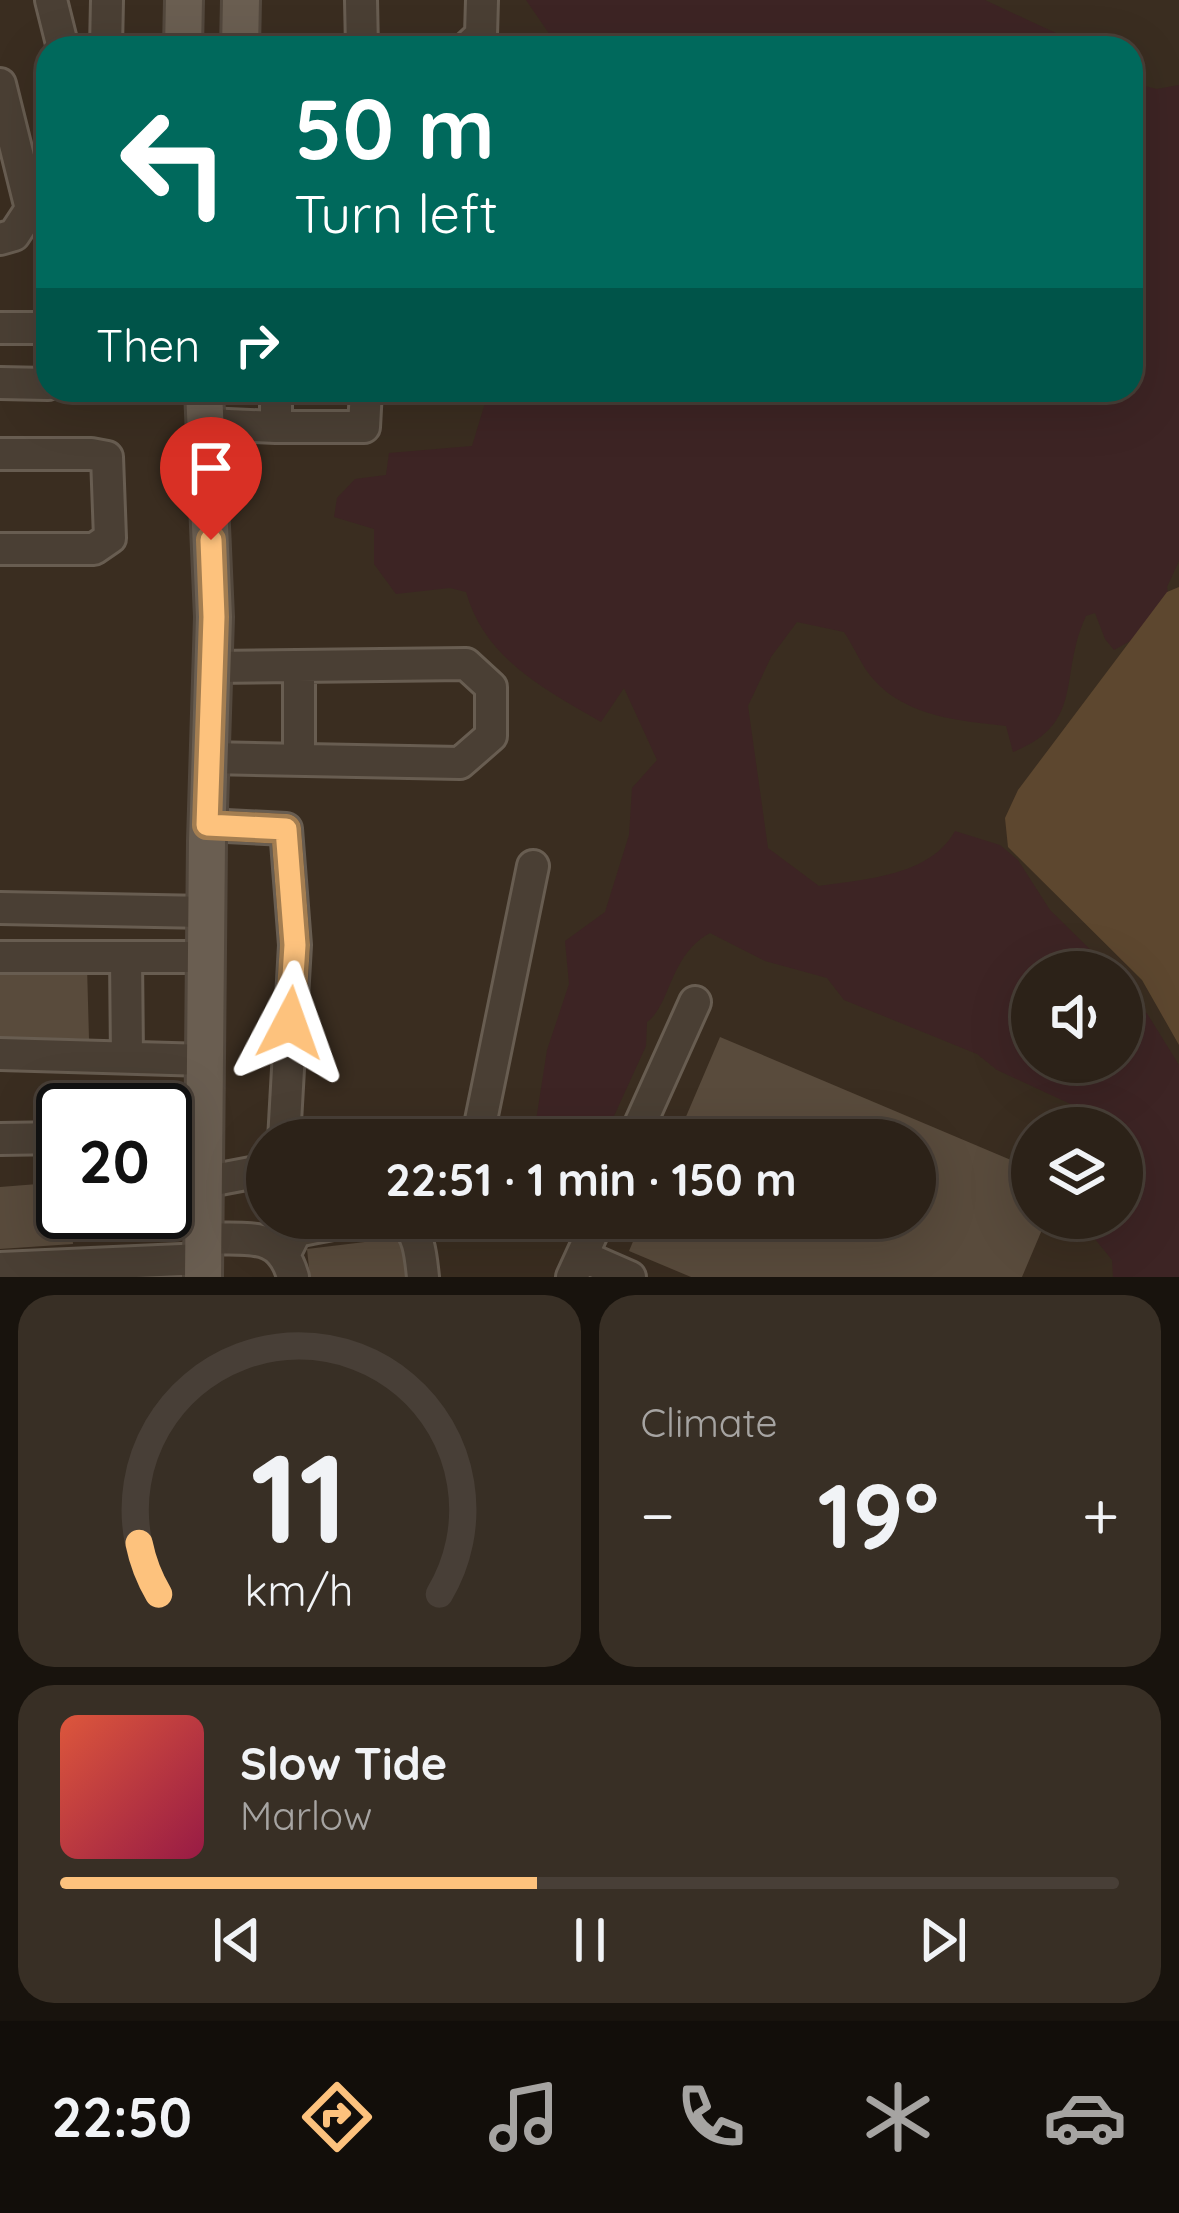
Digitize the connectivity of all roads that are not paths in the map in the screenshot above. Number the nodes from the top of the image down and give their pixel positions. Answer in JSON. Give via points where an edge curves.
{"nodes":[{"id":1,"x":51,"y":0,"type":"edge"},
{"id":2,"x":106,"y":0,"type":"edge"},
{"id":3,"x":184,"y":0,"type":"edge"},
{"id":4,"x":241,"y":0,"type":"edge"},
{"id":5,"x":361,"y":0,"type":"edge"},
{"id":6,"x":482,"y":0,"type":"edge"},
{"id":7,"x":61,"y":36,"type":"edge"},
{"id":8,"x":106,"y":36,"type":"edge"},
{"id":9,"x":183,"y":36,"type":"edge"},
{"id":10,"x":240,"y":36,"type":"edge"},
{"id":11,"x":362,"y":36,"type":"edge"},
{"id":12,"x":480,"y":36,"type":"edge"},
{"id":13,"x":0,"y":84,"type":"edge"},
{"id":14,"x":0,"y":238,"type":"edge"},
{"id":15,"x":0,"y":328,"type":"edge"},
{"id":16,"x":36,"y":328,"type":"edge"},
{"id":17,"x":0,"y":383,"type":"edge"},
{"id":18,"x":36,"y":384,"type":"edge"},
{"id":19,"x":276,"y":402,"type":"edge"},
{"id":20,"x":367,"y":405,"type":"edge"},
{"id":21,"x":205,"y":407,"type":"edge"},
{"id":22,"x":276,"y":428,"type":"junction"},
{"id":23,"x":0,"y":454,"type":"edge"},
{"id":24,"x":0,"y":549,"type":"edge"},
{"id":25,"x":299,"y":666,"type":"junction"},
{"id":26,"x":212,"y":668,"type":"junction"},
{"id":27,"x":209,"y":758,"type":"junction"},
{"id":28,"x":299,"y":760,"type":"junction"},
{"id":29,"x":207,"y":825,"type":"junction"},
{"id":30,"x":533,"y":866,"type":"dead end"},
{"id":31,"x":0,"y":908,"type":"edge"},
{"id":32,"x":207,"y":912,"type":"junction"},
{"id":33,"x":0,"y":957,"type":"edge"},
{"id":34,"x":126,"y":957,"type":"junction"},
{"id":35,"x":206,"y":957,"type":"junction"},
{"id":36,"x":695,"y":1002,"type":"dead end"},
{"id":37,"x":0,"y":1054,"type":"edge"},
{"id":38,"x":127,"y":1058,"type":"junction"},
{"id":39,"x":206,"y":1060,"type":"junction"},
{"id":40,"x":285,"y":1119,"type":"edge"},
{"id":41,"x":480,"y":1119,"type":"edge"},
{"id":42,"x":642,"y":1119,"type":"edge"},
{"id":43,"x":192,"y":1134,"type":"edge"},
{"id":44,"x":205,"y":1134,"type":"junction"},
{"id":45,"x":36,"y":1138,"type":"edge"},
{"id":46,"x":0,"y":1139,"type":"edge"},
{"id":47,"x":246,"y":1174,"type":"edge"},
{"id":48,"x":204,"y":1182,"type":"junction"},
{"id":49,"x":204,"y":1258,"type":"edge"},
{"id":50,"x":289,"y":1265,"type":"edge"},
{"id":51,"x":577,"y":1266,"type":"edge"},
{"id":52,"x":0,"y":1268,"type":"edge"},
{"id":53,"x":423,"y":1277,"type":"edge"},
{"id":54,"x":630,"y":1277,"type":"edge"}],
"edges":[{"from":1,"to":7,"type":"street"},
{"from":2,"to":8,"type":"street"},
{"from":3,"to":9,"type":"main road"},
{"from":4,"to":10,"type":"main road"},
{"from":5,"to":11,"type":"street"},
{"from":6,"to":12,"type":"street"},
{"from":13,"to":14,"type":"street","via":[[31,209],[14,235]]},
{"from":15,"to":16,"type":"street"},
{"from":17,"to":18,"type":"street"},
{"from":19,"to":22,"type":"street"},
{"from":20,"to":22,"type":"street","via":[[364,427],[356,430]]},
{"from":21,"to":22,"type":"street"},
{"from":21,"to":26,"type":"main road"},
{"from":23,"to":24,"type":"street","via":[[107,457],[110,538],[94,549]]},
{"from":25,"to":26,"type":"street"},
{"from":25,"to":28,"type":"street"},
{"from":25,"to":28,"type":"street","via":[[466,664],[491,687],[491,736],[460,763]]},
{"from":26,"to":27,"type":"main road"},
{"from":27,"to":28,"type":"street"},
{"from":27,"to":29,"type":"main road"},
{"from":29,"to":32,"type":"main road"},
{"from":29,"to":40,"type":"street","via":[[286,829],[295,945]]},
{"from":30,"to":41,"type":"street"},
{"from":31,"to":32,"type":"street"},
{"from":32,"to":35,"type":"main road"},
{"from":33,"to":34,"type":"street"},
{"from":34,"to":35,"type":"street"},
{"from":34,"to":38,"type":"street"},
{"from":35,"to":39,"type":"main road"},
{"from":36,"to":42,"type":"street"},
{"from":37,"to":38,"type":"street"},
{"from":38,"to":39,"type":"street"},
{"from":39,"to":44,"type":"main road"},
{"from":43,"to":44,"type":"street"},
{"from":44,"to":48,"type":"main road"},
{"from":45,"to":46,"type":"street"},
{"from":47,"to":48,"type":"street"},
{"from":48,"to":49,"type":"main road"},
{"from":49,"to":50,"type":"street","via":[[271,1242]]},
{"from":49,"to":52,"type":"street"},
{"from":50,"to":53,"type":"street","via":[[296,1231],[381,1218],[414,1234]]},
{"from":51,"to":54,"type":"street"}]}
